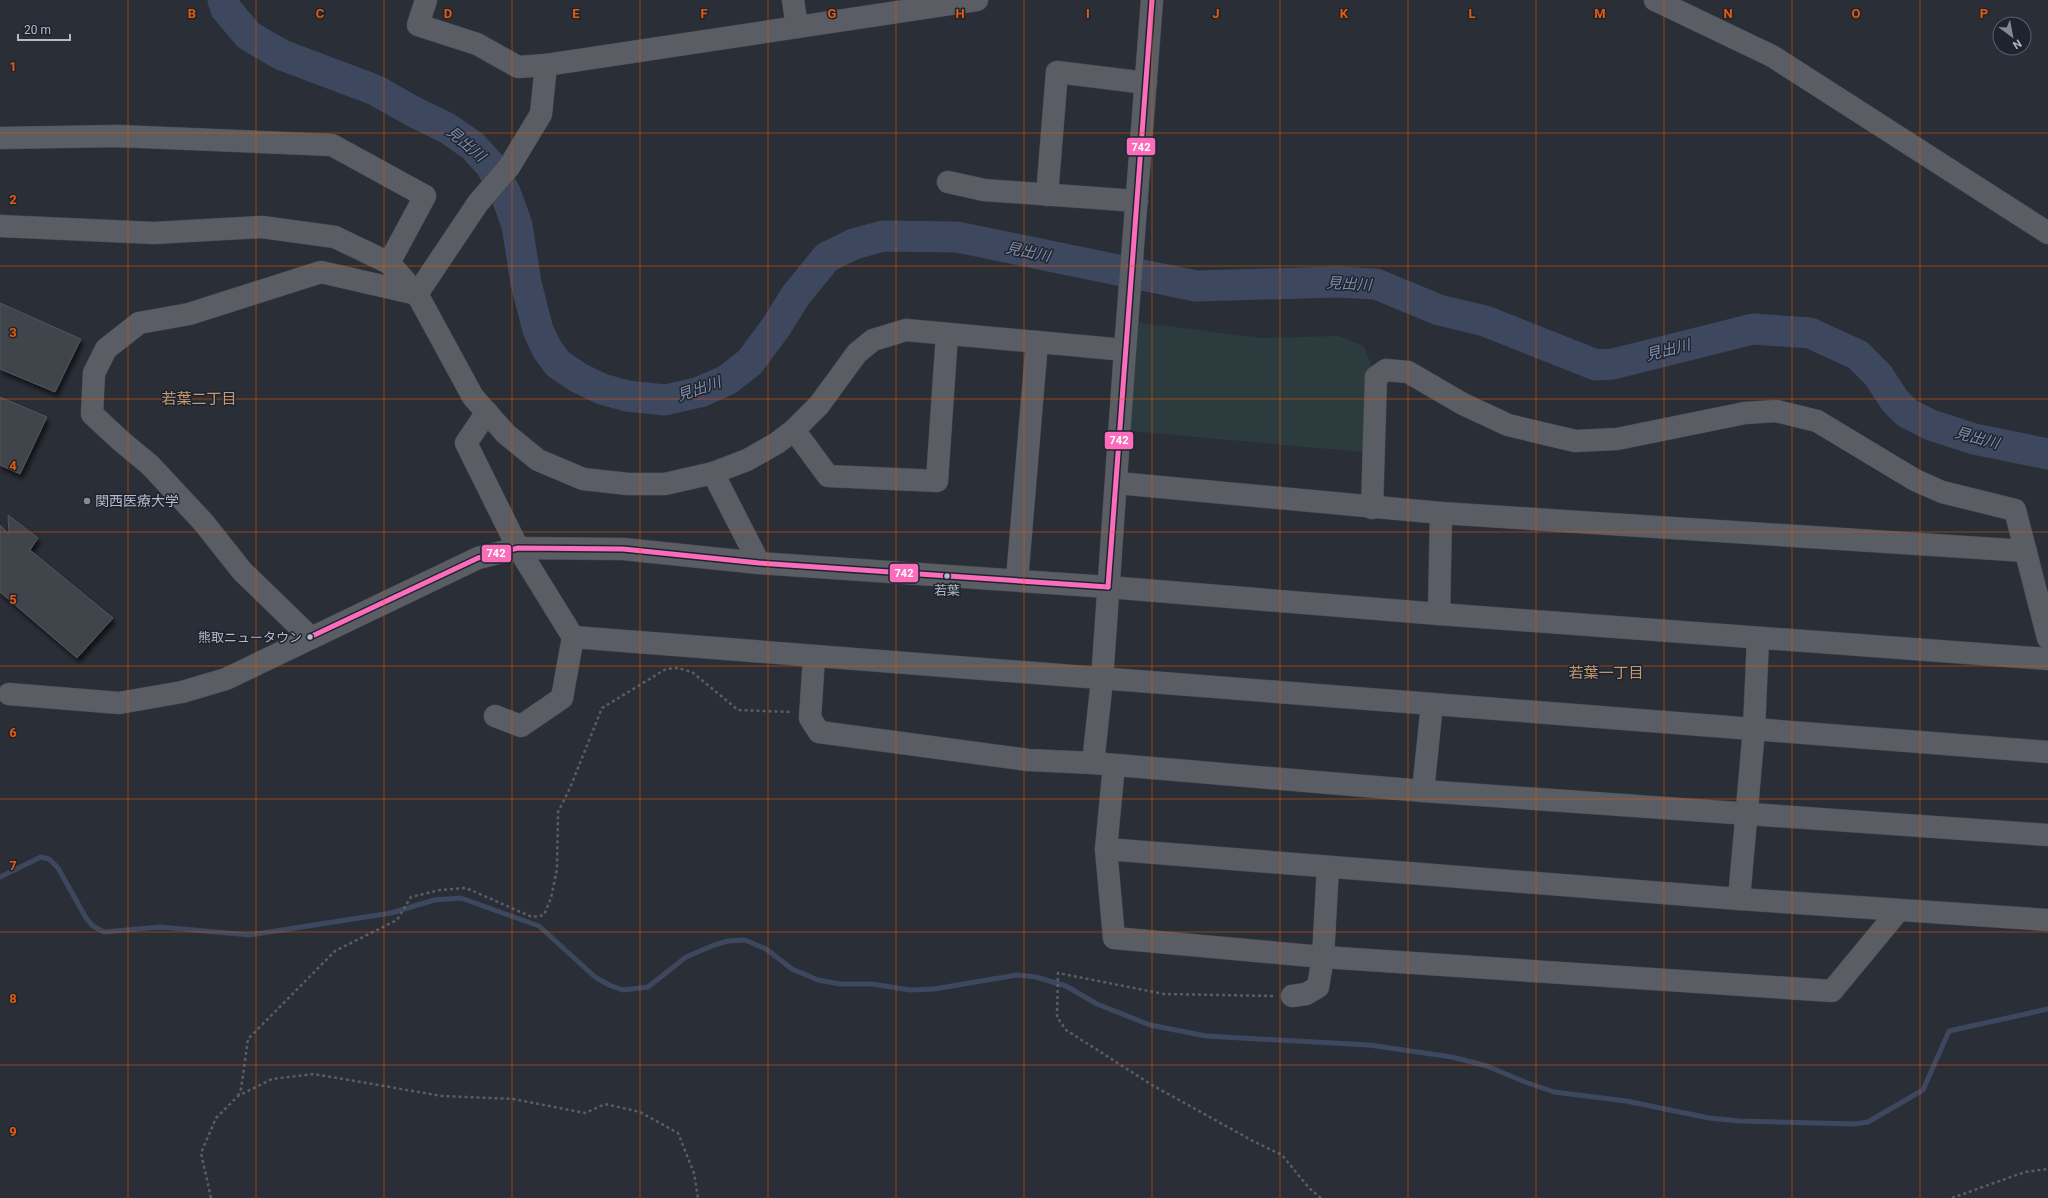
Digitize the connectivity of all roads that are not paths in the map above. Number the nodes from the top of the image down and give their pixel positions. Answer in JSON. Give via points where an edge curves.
{"nodes":[{"id":1,"x":426,"y":0,"type":"edge"},
{"id":2,"x":793,"y":0,"type":"edge"},
{"id":3,"x":977,"y":0,"type":"edge"},
{"id":4,"x":1152,"y":0,"type":"edge"},
{"id":5,"x":1655,"y":0,"type":"edge"},
{"id":6,"x":797,"y":27,"type":"junction"},
{"id":7,"x":546,"y":65,"type":"junction"},
{"id":8,"x":1146,"y":83,"type":"junction"},
{"id":9,"x":0,"y":138,"type":"edge"},
{"id":10,"x":948,"y":182,"type":"dead end"},
{"id":11,"x":1047,"y":195,"type":"junction"},
{"id":12,"x":1137,"y":201,"type":"junction"},
{"id":13,"x":0,"y":226,"type":"edge"},
{"id":14,"x":2048,"y":232,"type":"edge"},
{"id":15,"x":389,"y":263,"type":"junction"},
{"id":16,"x":417,"y":294,"type":"junction"},
{"id":17,"x":947,"y":334,"type":"junction"},
{"id":18,"x":1037,"y":342,"type":"junction"},
{"id":19,"x":1125,"y":350,"type":"junction"},
{"id":20,"x":486,"y":412,"type":"junction"},
{"id":21,"x":794,"y":430,"type":"junction"},
{"id":22,"x":713,"y":473,"type":"junction"},
{"id":23,"x":1117,"y":483,"type":"junction"},
{"id":24,"x":1372,"y":508,"type":"junction"},
{"id":25,"x":1441,"y":513,"type":"junction"},
{"id":26,"x":518,"y":548,"type":"junction"},
{"id":27,"x":2026,"y":551,"type":"junction"},
{"id":28,"x":759,"y":563,"type":"junction"},
{"id":29,"x":1017,"y":580,"type":"junction"},
{"id":30,"x":1108,"y":587,"type":"junction"},
{"id":31,"x":1439,"y":614,"type":"junction"},
{"id":32,"x":310,"y":637,"type":"junction"},
{"id":33,"x":573,"y":637,"type":"junction"},
{"id":34,"x":1758,"y":638,"type":"junction"},
{"id":35,"x":2048,"y":638,"type":"edge"},
{"id":36,"x":814,"y":657,"type":"junction"},
{"id":37,"x":2048,"y":659,"type":"edge"},
{"id":38,"x":1102,"y":680,"type":"junction"},
{"id":39,"x":9,"y":694,"type":"dead end"},
{"id":40,"x":1432,"y":704,"type":"junction"},
{"id":41,"x":495,"y":716,"type":"dead end"},
{"id":42,"x":1754,"y":730,"type":"junction"},
{"id":43,"x":2048,"y":752,"type":"edge"},
{"id":44,"x":1104,"y":764,"type":"junction"},
{"id":45,"x":1423,"y":791,"type":"junction"},
{"id":46,"x":1747,"y":813,"type":"junction"},
{"id":47,"x":2048,"y":835,"type":"edge"},
{"id":48,"x":1106,"y":849,"type":"junction"},
{"id":49,"x":1328,"y":867,"type":"junction"},
{"id":50,"x":1738,"y":899,"type":"junction"},
{"id":51,"x":1899,"y":910,"type":"junction"},
{"id":52,"x":2048,"y":920,"type":"edge"},
{"id":53,"x":1324,"y":957,"type":"junction"},
{"id":54,"x":1292,"y":996,"type":"road end"}],
"edges":[{"from":1,"to":7,"type":"street","via":[[418,25],[477,44],[518,67]]},
{"from":2,"to":6,"type":"street"},
{"from":3,"to":6,"type":"street"},
{"from":4,"to":8,"type":"street"},
{"from":5,"to":14,"type":"street","via":[[1772,56]]},
{"from":6,"to":7,"type":"street"},
{"from":7,"to":16,"type":"street","via":[[541,114],[509,167],[478,203]]},
{"from":8,"to":11,"type":"street","via":[[1057,72]]},
{"from":8,"to":12,"type":"street"},
{"from":9,"to":15,"type":"street","via":[[118,136],[332,145],[425,196]]},
{"from":10,"to":11,"type":"street","via":[[984,190]]},
{"from":11,"to":12,"type":"street"},
{"from":12,"to":19,"type":"street"},
{"from":13,"to":15,"type":"street","via":[[154,233],[262,227],[335,237]]},
{"from":15,"to":16,"type":"street"},
{"from":16,"to":20,"type":"street","via":[[456,368]]},
{"from":16,"to":32,"type":"street","via":[[321,272],[189,314],[139,323],[106,349],[94,373],[92,414],[150,465],[204,523],[242,571]]},
{"from":17,"to":18,"type":"street"},
{"from":17,"to":21,"type":"street","via":[[906,330],[873,340],[857,353],[819,405]]},
{"from":17,"to":21,"type":"street","via":[[937,481],[828,476]]},
{"from":18,"to":19,"type":"street"},
{"from":18,"to":29,"type":"street"},
{"from":19,"to":23,"type":"street"},
{"from":20,"to":22,"type":"street","via":[[506,434],[538,460],[583,479],[628,484],[665,484]]},
{"from":20,"to":26,"type":"street","via":[[466,443]]},
{"from":21,"to":22,"type":"street","via":[[777,444],[747,460]]},
{"from":22,"to":28,"type":"street"},
{"from":23,"to":24,"type":"street"},
{"from":23,"to":30,"type":"street"},
{"from":24,"to":25,"type":"street"},
{"from":24,"to":27,"type":"street","via":[[1376,377],[1386,370],[1408,372],[1462,404],[1508,425],[1575,441],[1617,440],[1745,413],[1776,411],[1817,421],[1915,480],[1942,492],[2015,510]]},
{"from":25,"to":27,"type":"street"},
{"from":25,"to":31,"type":"street"},
{"from":26,"to":28,"type":"street","via":[[624,549]]},
{"from":26,"to":32,"type":"street","via":[[478,558]]},
{"from":26,"to":33,"type":"street"},
{"from":27,"to":35,"type":"street"},
{"from":28,"to":29,"type":"street"},
{"from":29,"to":30,"type":"street"},
{"from":30,"to":31,"type":"street"},
{"from":30,"to":38,"type":"street"},
{"from":31,"to":34,"type":"street"},
{"from":32,"to":39,"type":"street","via":[[226,679],[182,692],[119,703]]},
{"from":33,"to":36,"type":"street"},
{"from":33,"to":41,"type":"street","via":[[562,698],[521,726]]},
{"from":34,"to":37,"type":"street"},
{"from":34,"to":42,"type":"street"},
{"from":36,"to":38,"type":"street"},
{"from":36,"to":44,"type":"street","via":[[810,718],[819,732],[1028,760]]},
{"from":38,"to":40,"type":"street"},
{"from":38,"to":44,"type":"street"},
{"from":40,"to":42,"type":"street"},
{"from":40,"to":45,"type":"street"},
{"from":42,"to":43,"type":"street"},
{"from":42,"to":46,"type":"street"},
{"from":44,"to":45,"type":"street"},
{"from":44,"to":48,"type":"street"},
{"from":45,"to":46,"type":"street"},
{"from":46,"to":47,"type":"street"},
{"from":46,"to":50,"type":"street"},
{"from":48,"to":49,"type":"street"},
{"from":48,"to":53,"type":"street","via":[[1114,938]]},
{"from":49,"to":50,"type":"street"},
{"from":49,"to":53,"type":"street"},
{"from":50,"to":51,"type":"street"},
{"from":51,"to":52,"type":"street"},
{"from":51,"to":53,"type":"street","via":[[1832,991]]},
{"from":53,"to":54,"type":"street","via":[[1318,987],[1306,994]]}]}
